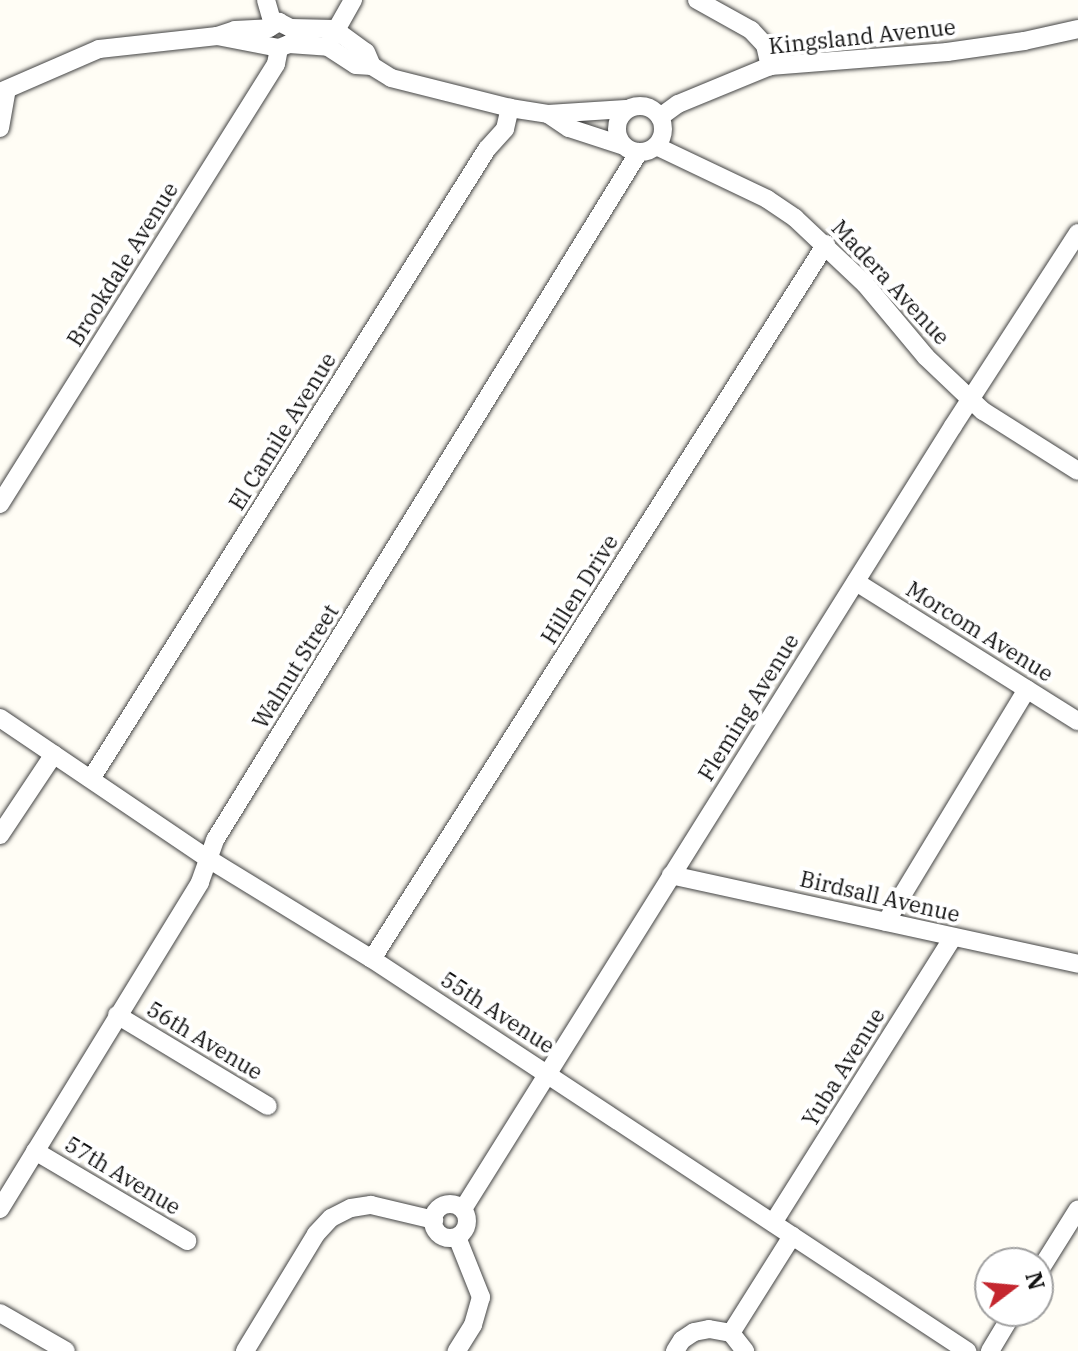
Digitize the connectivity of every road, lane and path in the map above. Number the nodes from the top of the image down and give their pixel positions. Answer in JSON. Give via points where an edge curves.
{"nodes":[{"id":1,"x":266,"y":0,"type":"edge"},
{"id":2,"x":275,"y":0,"type":"edge"},
{"id":3,"x":353,"y":0,"type":"edge"},
{"id":4,"x":697,"y":0,"type":"edge"},
{"id":5,"x":1078,"y":29,"type":"edge"},
{"id":6,"x":280,"y":34,"type":"junction"},
{"id":7,"x":331,"y":38,"type":"junction"},
{"id":8,"x":770,"y":66,"type":"junction"},
{"id":9,"x":3,"y":91,"type":"edge"},
{"id":10,"x":510,"y":108,"type":"junction"},
{"id":11,"x":626,"y":109,"type":"junction"},
{"id":12,"x":548,"y":114,"type":"junction"},
{"id":13,"x":660,"y":117,"type":"junction"},
{"id":14,"x":0,"y":128,"type":"edge"},
{"id":15,"x":640,"y":148,"type":"junction"},
{"id":16,"x":1077,"y":236,"type":"edge"},
{"id":17,"x":826,"y":244,"type":"junction"},
{"id":18,"x":970,"y":399,"type":"junction"},
{"id":19,"x":1078,"y":471,"type":"edge"},
{"id":20,"x":0,"y":504,"type":"edge"},
{"id":21,"x":856,"y":582,"type":"junction"},
{"id":22,"x":1027,"y":689,"type":"junction"},
{"id":23,"x":0,"y":718,"type":"edge"},
{"id":24,"x":1078,"y":721,"type":"edge"},
{"id":25,"x":54,"y":754,"type":"junction"},
{"id":26,"x":91,"y":779,"type":"junction"},
{"id":27,"x":0,"y":835,"type":"edge"},
{"id":28,"x":207,"y":858,"type":"junction"},
{"id":29,"x":671,"y":875,"type":"junction"},
{"id":30,"x":886,"y":922,"type":"junction"},
{"id":31,"x":953,"y":937,"type":"junction"},
{"id":32,"x":372,"y":959,"type":"junction"},
{"id":33,"x":1078,"y":964,"type":"edge"},
{"id":34,"x":117,"y":1015,"type":"junction"},
{"id":35,"x":547,"y":1073,"type":"junction"},
{"id":36,"x":268,"y":1106,"type":"dead end"},
{"id":37,"x":35,"y":1151,"type":"junction"},
{"id":38,"x":0,"y":1209,"type":"edge"},
{"id":39,"x":463,"y":1209,"type":"junction"},
{"id":40,"x":1078,"y":1209,"type":"edge"},
{"id":41,"x":434,"y":1220,"type":"junction"},
{"id":42,"x":773,"y":1223,"type":"junction"},
{"id":43,"x":792,"y":1236,"type":"junction"},
{"id":44,"x":457,"y":1237,"type":"junction"},
{"id":45,"x":187,"y":1241,"type":"dead end"},
{"id":46,"x":1054,"y":1247,"type":"edge"},
{"id":47,"x":0,"y":1313,"type":"edge"},
{"id":48,"x":1004,"y":1327,"type":"edge"},
{"id":49,"x":731,"y":1333,"type":"junction"},
{"id":50,"x":66,"y":1351,"type":"edge"},
{"id":51,"x":245,"y":1351,"type":"edge"},
{"id":52,"x":457,"y":1351,"type":"edge"},
{"id":53,"x":675,"y":1351,"type":"edge"},
{"id":54,"x":745,"y":1351,"type":"edge"},
{"id":55,"x":967,"y":1351,"type":"edge"},
{"id":56,"x":990,"y":1351,"type":"edge"}],
"edges":[{"from":1,"to":6,"type":"street"},
{"from":2,"to":6,"type":"street"},
{"from":3,"to":7,"type":"street"},
{"from":4,"to":8,"type":"street","via":[[751,30],[765,45]]},
{"from":5,"to":8,"type":"street","name":"Kingsland Avenue","via":[[947,52]]},
{"from":6,"to":7,"type":"street"},
{"from":6,"to":9,"type":"street","via":[[99,49]]},
{"from":6,"to":20,"type":"street","name":"Brookdale Avenue","via":[[276,64]]},
{"from":7,"to":10,"type":"street","via":[[356,65]]},
{"from":8,"to":13,"type":"street","name":"Kingsland Avenue","via":[[678,104]]},
{"from":9,"to":14,"type":"street"},
{"from":10,"to":12,"type":"street"},
{"from":10,"to":26,"type":"street","name":"El Camile Avenue","via":[[508,125],[487,149]]},
{"from":11,"to":12,"type":"street"},
{"from":11,"to":13,"type":"street","via":[[645,105]]},
{"from":11,"to":15,"type":"street","via":[[617,123]]},
{"from":12,"to":15,"type":"street","via":[[569,128]]},
{"from":13,"to":15,"type":"street","via":[[664,127]]},
{"from":15,"to":17,"type":"street","name":"Madera Avenue","via":[[767,199]]},
{"from":15,"to":28,"type":"street","name":"Walnut Street"},
{"from":16,"to":18,"type":"street","name":"Fleming Avenue"},
{"from":17,"to":18,"type":"street","name":"Madera Avenue"},
{"from":17,"to":32,"type":"street","name":"Hillen Drive"},
{"from":18,"to":19,"type":"street","name":"Madera Avenue"},
{"from":18,"to":21,"type":"street","name":"Fleming Avenue"},
{"from":21,"to":22,"type":"street","name":"Morcom Avenue"},
{"from":21,"to":29,"type":"street","name":"Fleming Avenue"},
{"from":22,"to":24,"type":"street","name":"Morcom Avenue"},
{"from":22,"to":30,"type":"street"},
{"from":23,"to":25,"type":"street","name":"55th Avenue"},
{"from":25,"to":26,"type":"street","name":"55th Avenue"},
{"from":25,"to":27,"type":"street"},
{"from":26,"to":28,"type":"street","name":"55th Avenue"},
{"from":28,"to":32,"type":"street","name":"55th Avenue"},
{"from":28,"to":34,"type":"street","name":"Walnut Street","via":[[200,882]]},
{"from":29,"to":30,"type":"street","name":"Birdsall Avenue"},
{"from":29,"to":35,"type":"street","name":"Fleming Avenue"},
{"from":30,"to":31,"type":"street","name":"Birdsall Avenue"},
{"from":31,"to":33,"type":"street","name":"Birdsall Avenue"},
{"from":31,"to":42,"type":"street","name":"Yuba Avenue"},
{"from":32,"to":35,"type":"street","name":"55th Avenue"},
{"from":34,"to":36,"type":"street","name":"56th Avenue"},
{"from":34,"to":37,"type":"street","name":"Walnut Street"},
{"from":35,"to":39,"type":"street","name":"Fleming Avenue"},
{"from":35,"to":42,"type":"street","name":"55th Avenue"},
{"from":37,"to":38,"type":"street","name":"Walnut Street"},
{"from":37,"to":45,"type":"street","name":"57th Avenue"},
{"from":39,"to":41,"type":"street","via":[[442,1206]]},
{"from":39,"to":44,"type":"street","via":[[467,1226]]},
{"from":40,"to":46,"type":"street"},
{"from":41,"to":44,"type":"street","via":[[441,1235]]},
{"from":41,"to":51,"type":"street","via":[[371,1205],[331,1218]]},
{"from":42,"to":43,"type":"street","name":"55th Avenue"},
{"from":43,"to":49,"type":"street"},
{"from":43,"to":55,"type":"street","name":"55th Avenue"},
{"from":44,"to":52,"type":"street","via":[[481,1297],[473,1325]]},
{"from":47,"to":50,"type":"street"},
{"from":48,"to":56,"type":"street"},
{"from":49,"to":53,"type":"street","via":[[694,1332]]},
{"from":49,"to":54,"type":"street"}]}
